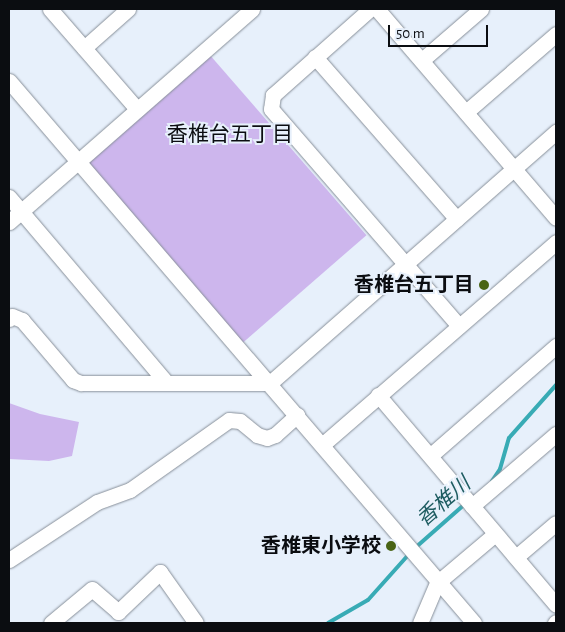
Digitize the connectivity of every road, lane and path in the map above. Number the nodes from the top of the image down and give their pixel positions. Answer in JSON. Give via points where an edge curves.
{"nodes":[{"id":1,"x":50,"y":9,"type":"edge"},
{"id":2,"x":128,"y":9,"type":"edge"},
{"id":3,"x":252,"y":9,"type":"edge"},
{"id":4,"x":370,"y":9,"type":"edge"},
{"id":5,"x":377,"y":9,"type":"edge"},
{"id":6,"x":481,"y":9,"type":"edge"},
{"id":7,"x":556,"y":34,"type":"edge"},
{"id":8,"x":84,"y":48,"type":"junction"},
{"id":9,"x":315,"y":57,"type":"junction"},
{"id":10,"x":422,"y":60,"type":"junction"},
{"id":11,"x":9,"y":81,"type":"edge"},
{"id":12,"x":137,"y":109,"type":"junction"},
{"id":13,"x":466,"y":112,"type":"junction"},
{"id":14,"x":556,"y":132,"type":"edge"},
{"id":15,"x":75,"y":164,"type":"junction"},
{"id":16,"x":513,"y":168,"type":"junction"},
{"id":17,"x":9,"y":197,"type":"edge"},
{"id":18,"x":21,"y":211,"type":"junction"},
{"id":19,"x":556,"y":218,"type":"edge"},
{"id":20,"x":457,"y":220,"type":"junction"},
{"id":21,"x":9,"y":222,"type":"edge"},
{"id":22,"x":556,"y":242,"type":"edge"},
{"id":23,"x":405,"y":264,"type":"junction"},
{"id":24,"x":9,"y":319,"type":"edge"},
{"id":25,"x":459,"y":326,"type":"junction"},
{"id":26,"x":556,"y":346,"type":"edge"},
{"id":27,"x":167,"y":382,"type":"junction"},
{"id":28,"x":270,"y":383,"type":"junction"},
{"id":29,"x":378,"y":395,"type":"junction"},
{"id":30,"x":297,"y":415,"type":"junction"},
{"id":31,"x":556,"y":434,"type":"edge"},
{"id":32,"x":322,"y":445,"type":"junction"},
{"id":33,"x":431,"y":455,"type":"junction"},
{"id":34,"x":472,"y":506,"type":"junction"},
{"id":35,"x":556,"y":523,"type":"edge"},
{"id":36,"x":494,"y":534,"type":"junction"},
{"id":37,"x":516,"y":557,"type":"junction"},
{"id":38,"x":9,"y":560,"type":"edge"},
{"id":39,"x":437,"y":583,"type":"junction"},
{"id":40,"x":556,"y":605,"type":"edge"},
{"id":41,"x":52,"y":623,"type":"edge"},
{"id":42,"x":196,"y":623,"type":"edge"},
{"id":43,"x":420,"y":623,"type":"edge"},
{"id":44,"x":474,"y":623,"type":"edge"}],
"edges":[{"from":1,"to":8,"type":"street"},
{"from":2,"to":8,"type":"street"},
{"from":3,"to":12,"type":"street"},
{"from":4,"to":9,"type":"street"},
{"from":5,"to":10,"type":"street"},
{"from":6,"to":10,"type":"street"},
{"from":7,"to":13,"type":"street"},
{"from":8,"to":12,"type":"street"},
{"from":9,"to":20,"type":"street"},
{"from":9,"to":23,"type":"street","via":[[273,95],[271,109]]},
{"from":10,"to":13,"type":"street"},
{"from":11,"to":15,"type":"street"},
{"from":12,"to":15,"type":"street"},
{"from":13,"to":16,"type":"street"},
{"from":14,"to":16,"type":"street"},
{"from":15,"to":18,"type":"street"},
{"from":15,"to":28,"type":"street"},
{"from":16,"to":19,"type":"street"},
{"from":16,"to":20,"type":"street"},
{"from":17,"to":18,"type":"street"},
{"from":18,"to":21,"type":"street"},
{"from":18,"to":27,"type":"street"},
{"from":20,"to":23,"type":"street"},
{"from":22,"to":25,"type":"street"},
{"from":23,"to":25,"type":"street"},
{"from":23,"to":28,"type":"street"},
{"from":24,"to":27,"type":"street","via":[[12,316],[22,320],[73,380],[81,383]]},
{"from":25,"to":29,"type":"street"},
{"from":26,"to":33,"type":"street"},
{"from":27,"to":28,"type":"street"},
{"from":28,"to":30,"type":"street"},
{"from":29,"to":32,"type":"street"},
{"from":29,"to":33,"type":"street"},
{"from":30,"to":32,"type":"street"},
{"from":30,"to":38,"type":"street","via":[[267,438],[257,435],[240,421],[229,420],[130,490],[97,502]]},
{"from":31,"to":34,"type":"street"},
{"from":32,"to":39,"type":"street"},
{"from":33,"to":34,"type":"street"},
{"from":34,"to":36,"type":"street"},
{"from":35,"to":37,"type":"street"},
{"from":36,"to":37,"type":"street"},
{"from":36,"to":39,"type":"street"},
{"from":37,"to":40,"type":"street"},
{"from":39,"to":43,"type":"street"},
{"from":39,"to":44,"type":"street"},
{"from":41,"to":42,"type":"street","via":[[92,589],[118,612],[160,572]]}]}
